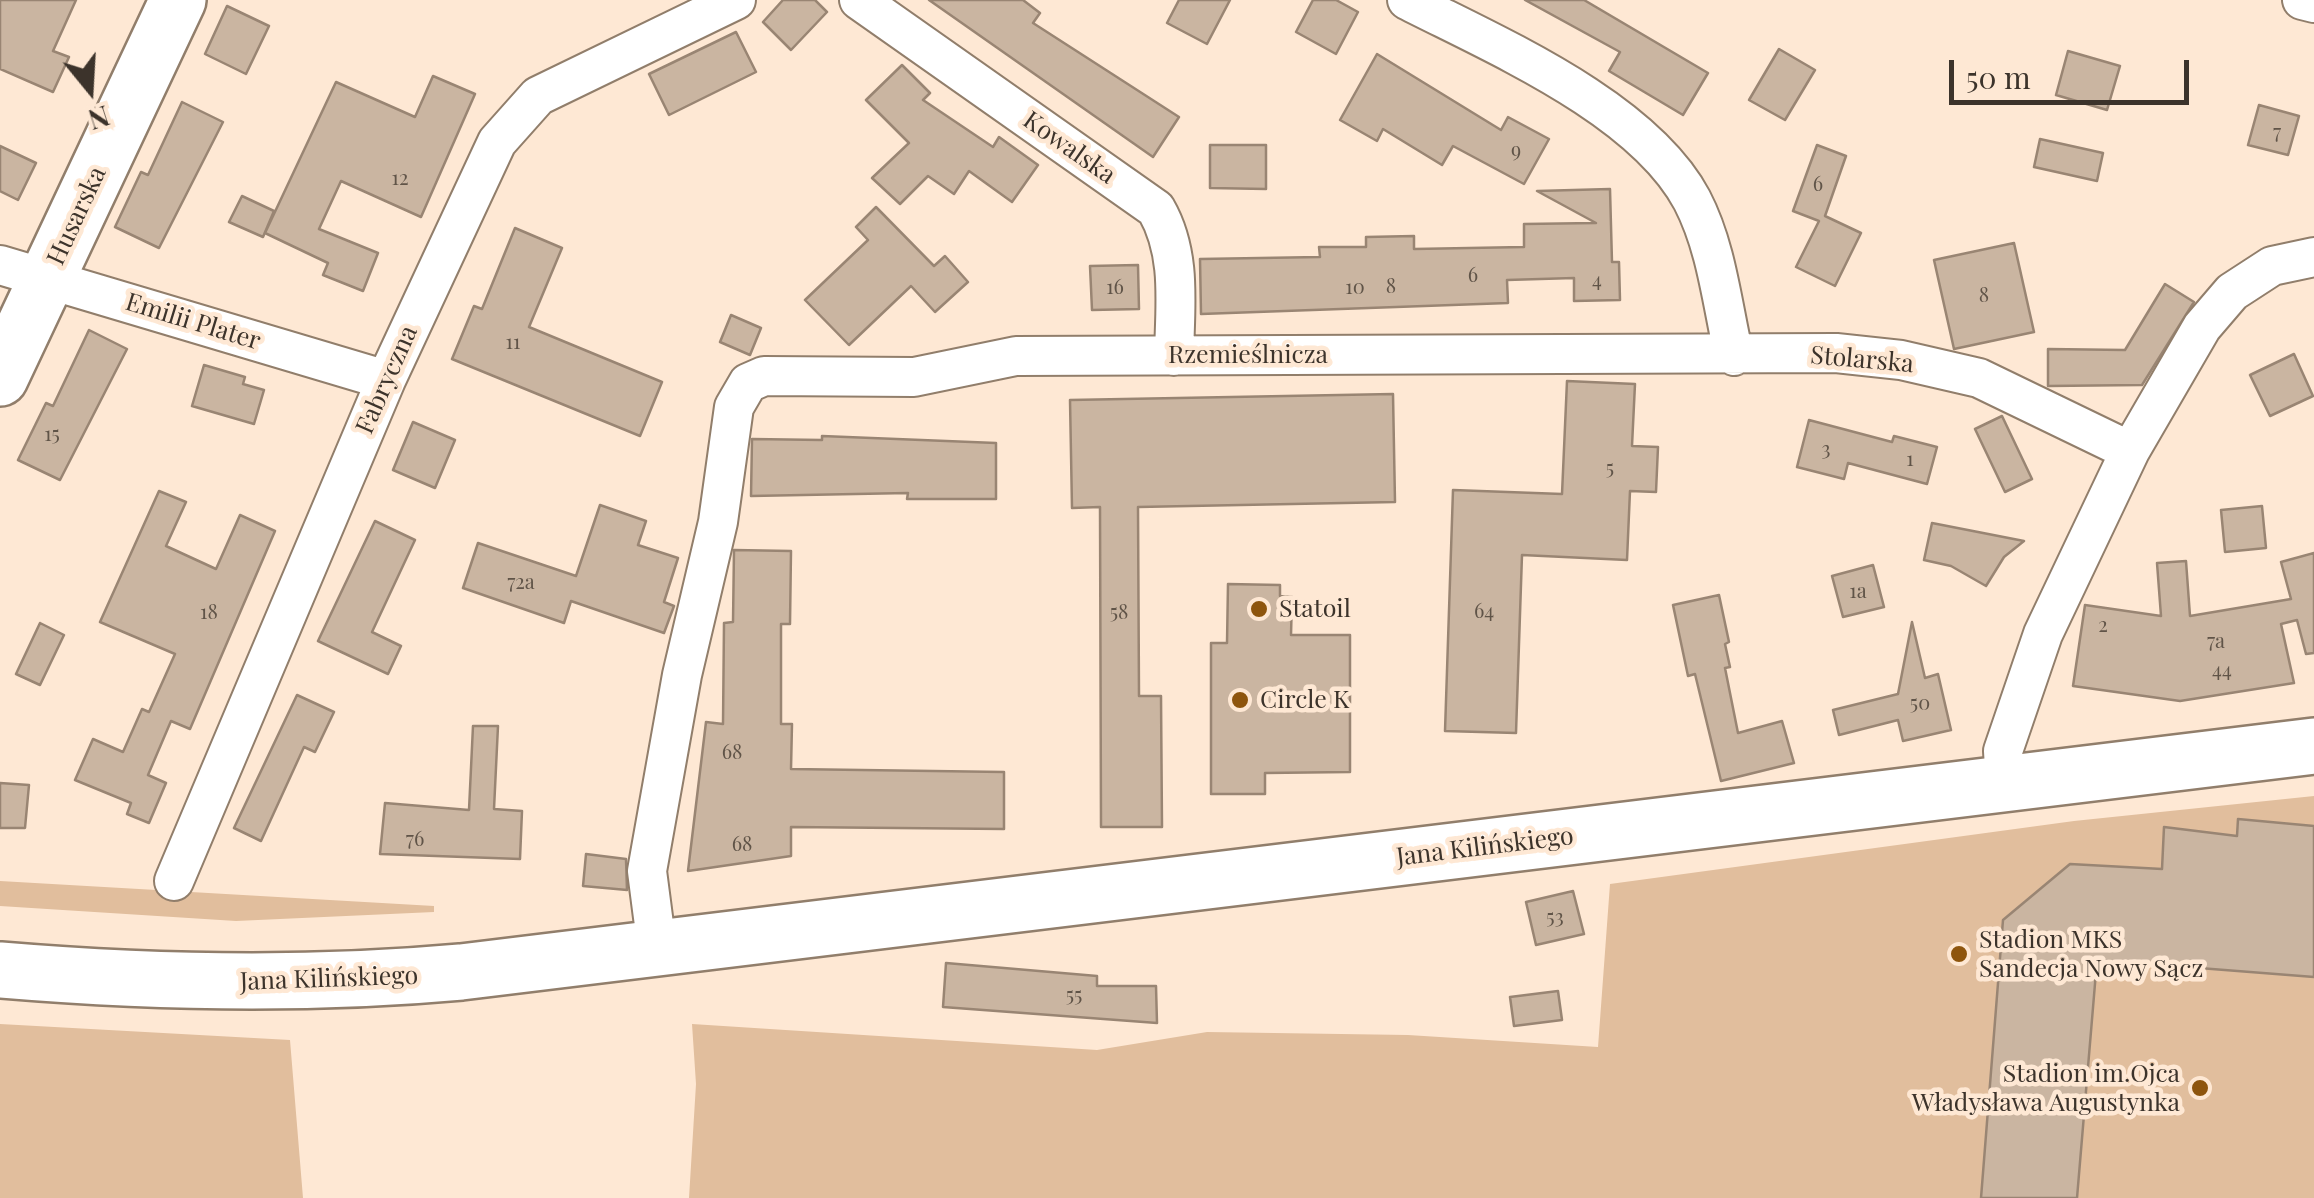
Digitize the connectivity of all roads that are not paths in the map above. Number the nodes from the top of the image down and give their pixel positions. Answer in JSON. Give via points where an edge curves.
{"nodes":[{"id":1,"x":178,"y":0,"type":"edge"},
{"id":2,"x":736,"y":0,"type":"edge"},
{"id":3,"x":859,"y":0,"type":"edge"},
{"id":4,"x":1407,"y":0,"type":"edge"},
{"id":5,"x":2302,"y":0,"type":"edge"},
{"id":6,"x":2314,"y":3,"type":"edge"},
{"id":7,"x":2314,"y":258,"type":"edge"},
{"id":8,"x":24,"y":272,"type":"edge"},
{"id":9,"x":1174,"y":356,"type":"junction"},
{"id":10,"x":1734,"y":356,"type":"junction"},
{"id":11,"x":0,"y":378,"type":"edge"},
{"id":12,"x":386,"y":380,"type":"junction"},
{"id":13,"x":2130,"y":451,"type":"junction"},
{"id":14,"x":2314,"y":746,"type":"edge"},
{"id":15,"x":2006,"y":783,"type":"junction"},
{"id":16,"x":174,"y":881,"type":"dead end"},
{"id":17,"x":656,"y":948,"type":"junction"},
{"id":18,"x":0,"y":970,"type":"edge"}],
"edges":[{"from":1,"to":8,"type":"main road","name":"Husarska"},
{"from":2,"to":12,"type":"street","name":"Fabryczna","via":[[538,96],[497,142]]},
{"from":3,"to":9,"type":"street","name":"Kowalska","via":[[1156,209],[1170,234],[1175,271]]},
{"from":4,"to":10,"type":"street","via":[[1627,123],[1664,162],[1691,198],[1708,238]]},
{"from":5,"to":6,"type":"street"},
{"from":7,"to":13,"type":"street","via":[[2272,266],[2232,292],[2202,327]]},
{"from":8,"to":11,"type":"main road","name":"Husarska"},
{"from":8,"to":12,"type":"street","name":"Emilii Plater"},
{"from":9,"to":10,"type":"street","name":"Rzemieślnicza"},
{"from":9,"to":17,"type":"street","name":"Rzemieślnicza","via":[[1016,356],[914,377],[764,376],[748,383],[734,407],[718,522],[647,872]]},
{"from":10,"to":13,"type":"street","name":"Stolarska","via":[[1836,353],[1979,378]]},
{"from":12,"to":16,"type":"street","name":"Fabryczna"},
{"from":13,"to":15,"type":"street","via":[[2043,634],[2003,752]]},
{"from":14,"to":15,"type":"main road","name":"Jana Kilińskiego"},
{"from":15,"to":17,"type":"main road","name":"Jana Kilińskiego"},
{"from":17,"to":18,"type":"main road","name":"Jana Kilińskiego","via":[[295,984]]}]}
